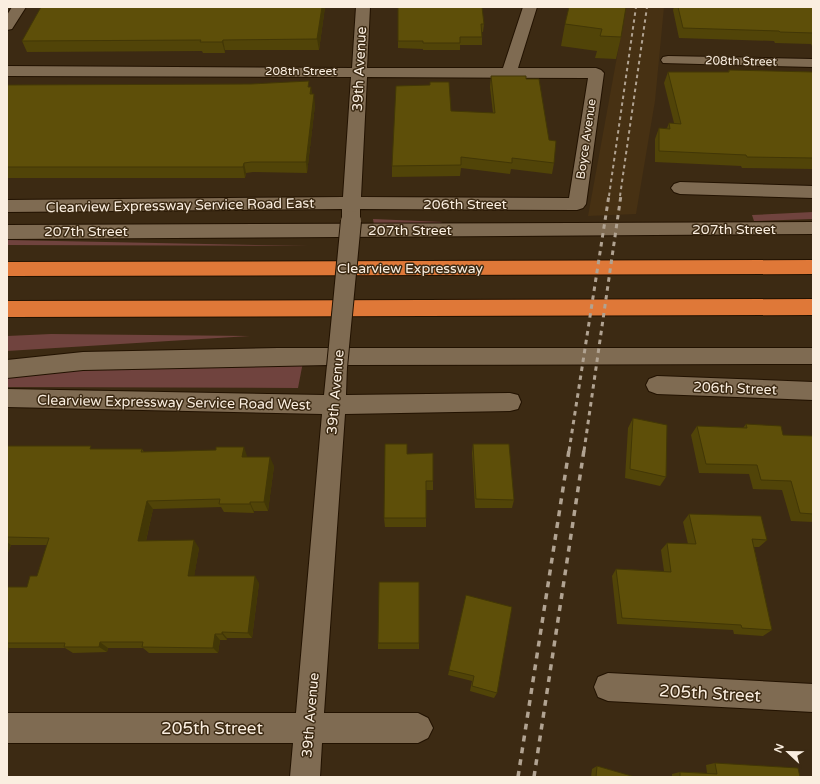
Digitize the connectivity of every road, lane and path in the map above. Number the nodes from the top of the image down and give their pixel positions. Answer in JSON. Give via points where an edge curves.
{"nodes":[{"id":1,"x":19,"y":7,"type":"edge"},
{"id":2,"x":363,"y":7,"type":"edge"},
{"id":3,"x":530,"y":7,"type":"edge"},
{"id":4,"x":7,"y":26,"type":"edge"},
{"id":5,"x":668,"y":60,"type":"dead end"},
{"id":6,"x":813,"y":63,"type":"edge"},
{"id":7,"x":7,"y":71,"type":"edge"},
{"id":8,"x":510,"y":71,"type":"junction"},
{"id":9,"x":358,"y":72,"type":"junction"},
{"id":10,"x":596,"y":73,"type":"joint"},
{"id":11,"x":680,"y":188,"type":"dead end"},
{"id":12,"x":813,"y":192,"type":"edge"},
{"id":13,"x":577,"y":204,"type":"joint"},
{"id":14,"x":7,"y":206,"type":"edge"},
{"id":15,"x":352,"y":212,"type":"junction"},
{"id":16,"x":813,"y":228,"type":"edge"},
{"id":17,"x":7,"y":232,"type":"edge"},
{"id":18,"x":7,"y":260,"type":"edge"},
{"id":19,"x":813,"y":266,"type":"edge"},
{"id":20,"x":7,"y":268,"type":"edge"},
{"id":21,"x":175,"y":269,"type":"junction"},
{"id":22,"x":813,"y":307,"type":"edge"},
{"id":23,"x":623,"y":308,"type":"junction"},
{"id":24,"x":7,"y":309,"type":"edge"},
{"id":25,"x":222,"y":309,"type":"junction"},
{"id":26,"x":7,"y":317,"type":"edge"},
{"id":27,"x":813,"y":317,"type":"edge"},
{"id":28,"x":813,"y":356,"type":"edge"},
{"id":29,"x":7,"y":369,"type":"edge"},
{"id":30,"x":657,"y":385,"type":"dead end"},
{"id":31,"x":813,"y":391,"type":"edge"},
{"id":32,"x":7,"y":398,"type":"edge"},
{"id":33,"x":510,"y":402,"type":"dead end"},
{"id":34,"x":334,"y":405,"type":"junction"},
{"id":35,"x":608,"y":687,"type":"dead end"},
{"id":36,"x":813,"y":698,"type":"edge"},
{"id":37,"x":7,"y":728,"type":"edge"},
{"id":38,"x":309,"y":728,"type":"junction"},
{"id":39,"x":418,"y":728,"type":"dead end"},
{"id":40,"x":305,"y":777,"type":"edge"}],
"edges":[{"from":1,"to":4,"type":"street"},
{"from":2,"to":9,"type":"street","name":"39th Avenue"},
{"from":3,"to":8,"type":"street"},
{"from":5,"to":6,"type":"street","name":"208th Street"},
{"from":7,"to":9,"type":"street","name":"208th Street"},
{"from":8,"to":9,"type":"street","name":"208th Street"},
{"from":8,"to":10,"type":"street","name":"208th Street"},
{"from":9,"to":15,"type":"street","name":"39th Avenue"},
{"from":10,"to":13,"type":"street","name":"Boyce Avenue"},
{"from":11,"to":12,"type":"street"},
{"from":13,"to":15,"type":"street","name":"206th Street"},
{"from":14,"to":15,"type":"street","name":"Clearview Expressway Service Road East"},
{"from":15,"to":34,"type":"street","name":"39th Avenue","bridge":true},
{"from":16,"to":17,"type":"street","name":"207th Street"},
{"from":18,"to":21,"type":"highway"},
{"from":19,"to":21,"type":"highway","name":"Clearview Expressway"},
{"from":20,"to":21,"type":"highway","name":"Clearview Expressway"},
{"from":22,"to":23,"type":"highway"},
{"from":23,"to":25,"type":"highway"},
{"from":23,"to":27,"type":"highway"},
{"from":24,"to":25,"type":"highway"},
{"from":25,"to":26,"type":"highway"},
{"from":28,"to":29,"type":"street","via":[[262,357],[83,361]]},
{"from":30,"to":31,"type":"street","name":"206th Street"},
{"from":32,"to":34,"type":"street","name":"Clearview Expressway Service Road West"},
{"from":33,"to":34,"type":"street","name":"Clearview Expressway Service Road West"},
{"from":34,"to":38,"type":"street","name":"39th Avenue"},
{"from":35,"to":36,"type":"street","name":"205th Street"},
{"from":37,"to":38,"type":"street","name":"205th Street"},
{"from":38,"to":39,"type":"street","name":"205th Street"},
{"from":38,"to":40,"type":"street","name":"39th Avenue"}]}
